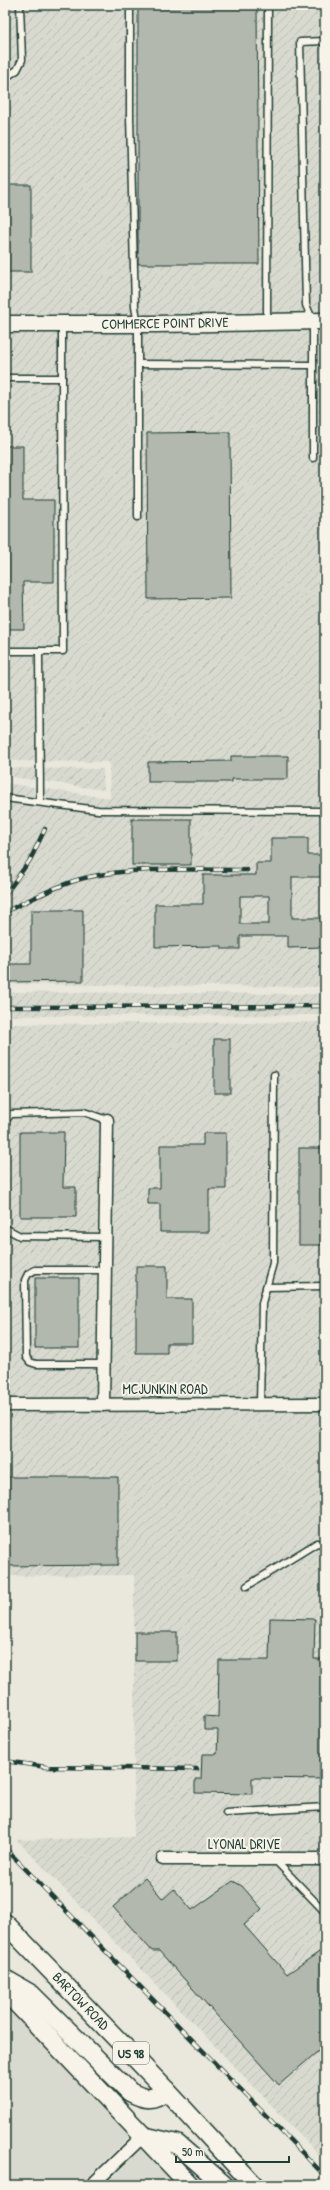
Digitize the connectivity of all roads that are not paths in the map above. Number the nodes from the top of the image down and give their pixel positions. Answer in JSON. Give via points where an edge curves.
{"nodes":[{"id":1,"x":20,"y":5,"type":"edge"},
{"id":2,"x":130,"y":5,"type":"edge"},
{"id":3,"x":268,"y":5,"type":"edge"},
{"id":4,"x":325,"y":41,"type":"edge"},
{"id":5,"x":5,"y":78,"type":"edge"},
{"id":6,"x":319,"y":321,"type":"edge"},
{"id":7,"x":267,"y":322,"type":"junction"},
{"id":8,"x":5,"y":324,"type":"edge"},
{"id":9,"x":62,"y":324,"type":"junction"},
{"id":10,"x":138,"y":324,"type":"junction"},
{"id":11,"x":138,"y":364,"type":"junction"},
{"id":12,"x":313,"y":366,"type":"junction"},
{"id":13,"x":5,"y":378,"type":"edge"},
{"id":14,"x":62,"y":378,"type":"junction"},
{"id":15,"x":313,"y":458,"type":"dead end"},
{"id":16,"x":138,"y":517,"type":"dead end"},
{"id":17,"x":5,"y":651,"type":"edge"},
{"id":18,"x":39,"y":651,"type":"junction"},
{"id":19,"x":5,"y":798,"type":"edge"},
{"id":20,"x":40,"y":802,"type":"junction"},
{"id":21,"x":325,"y":811,"type":"edge"},
{"id":22,"x":274,"y":1075,"type":"dead end"},
{"id":23,"x":5,"y":1120,"type":"edge"},
{"id":24,"x":107,"y":1120,"type":"joint"},
{"id":25,"x":5,"y":1228,"type":"edge"},
{"id":26,"x":105,"y":1237,"type":"junction"},
{"id":27,"x":105,"y":1270,"type":"junction"},
{"id":28,"x":325,"y":1286,"type":"edge"},
{"id":29,"x":266,"y":1287,"type":"junction"},
{"id":30,"x":104,"y":1364,"type":"junction"},
{"id":31,"x":103,"y":1404,"type":"junction"},
{"id":32,"x":260,"y":1404,"type":"junction"},
{"id":33,"x":325,"y":1404,"type":"edge"},
{"id":34,"x":5,"y":1405,"type":"edge"},
{"id":35,"x":325,"y":1544,"type":"edge"},
{"id":36,"x":247,"y":1586,"type":"dead end"},
{"id":37,"x":325,"y":1806,"type":"edge"},
{"id":38,"x":226,"y":1813,"type":"dead end"},
{"id":39,"x":163,"y":1859,"type":"dead end"},
{"id":40,"x":274,"y":1859,"type":"junction"},
{"id":41,"x":325,"y":1859,"type":"edge"},
{"id":42,"x":325,"y":1912,"type":"edge"},
{"id":43,"x":5,"y":1923,"type":"edge"},
{"id":44,"x":5,"y":1979,"type":"edge"},
{"id":45,"x":5,"y":1991,"type":"edge"},
{"id":46,"x":166,"y":2090,"type":"junction"},
{"id":47,"x":143,"y":2136,"type":"junction"},
{"id":48,"x":92,"y":2185,"type":"edge"},
{"id":49,"x":190,"y":2185,"type":"edge"},
{"id":50,"x":224,"y":2185,"type":"edge"},
{"id":51,"x":254,"y":2185,"type":"edge"}],
"edges":[{"from":1,"to":5,"type":"lane","via":[[22,60],[17,70]]},
{"from":2,"to":10,"type":"lane","via":[[130,117],[135,307]]},
{"from":3,"to":7,"type":"lane"},
{"from":4,"to":6,"type":"lane","via":[[300,42],[306,305]]},
{"from":6,"to":7,"type":"street","name":"COMMERCE POINT DRIVE"},
{"from":6,"to":12,"type":"lane"},
{"from":7,"to":10,"type":"street","name":"COMMERCE POINT DRIVE"},
{"from":8,"to":9,"type":"street","name":"COMMERCE POINT DRIVE"},
{"from":9,"to":10,"type":"street","name":"COMMERCE POINT DRIVE"},
{"from":9,"to":14,"type":"lane"},
{"from":10,"to":11,"type":"lane"},
{"from":11,"to":12,"type":"lane"},
{"from":11,"to":16,"type":"lane"},
{"from":12,"to":15,"type":"lane"},
{"from":13,"to":14,"type":"lane"},
{"from":14,"to":18,"type":"lane","via":[[63,652]]},
{"from":17,"to":18,"type":"lane"},
{"from":18,"to":20,"type":"lane"},
{"from":19,"to":20,"type":"lane"},
{"from":20,"to":21,"type":"lane","via":[[98,810]]},
{"from":22,"to":29,"type":"lane","via":[[273,1262]]},
{"from":23,"to":24,"type":"lane","via":[[11,1114],[84,1112]]},
{"from":24,"to":26,"type":"street"},
{"from":25,"to":26,"type":"lane","via":[[20,1236]]},
{"from":26,"to":27,"type":"street"},
{"from":27,"to":30,"type":"street"},
{"from":27,"to":30,"type":"lane","via":[[35,1270],[28,1274],[25,1280],[26,1358],[36,1364]]},
{"from":28,"to":29,"type":"lane"},
{"from":29,"to":32,"type":"lane","via":[[262,1303]]},
{"from":30,"to":31,"type":"street"},
{"from":31,"to":32,"type":"street","name":"MCJUNKIN ROAD"},
{"from":31,"to":34,"type":"street","name":"MCJUNKIN ROAD"},
{"from":32,"to":33,"type":"street","name":"MCJUNKIN ROAD"},
{"from":35,"to":36,"type":"lane","via":[[317,1543]]},
{"from":37,"to":38,"type":"lane"},
{"from":39,"to":40,"type":"street","name":"LYONAL DRIVE"},
{"from":40,"to":41,"type":"street","name":"LYONAL DRIVE"},
{"from":40,"to":42,"type":"lane"},
{"from":43,"to":46,"type":"main road","name":"BARTOW ROAD","number":"US 98"},
{"from":44,"to":46,"type":"main road","via":[[31,1994],[130,2092],[150,2099],[158,2097]]},
{"from":45,"to":47,"type":"main road"},
{"from":46,"to":51,"type":"main road","name":"BARTOW ROAD","number":"US 98"},
{"from":47,"to":48,"type":"street"},
{"from":47,"to":49,"type":"main road"},
{"from":47,"to":50,"type":"main road","via":[[177,2144]]}]}
